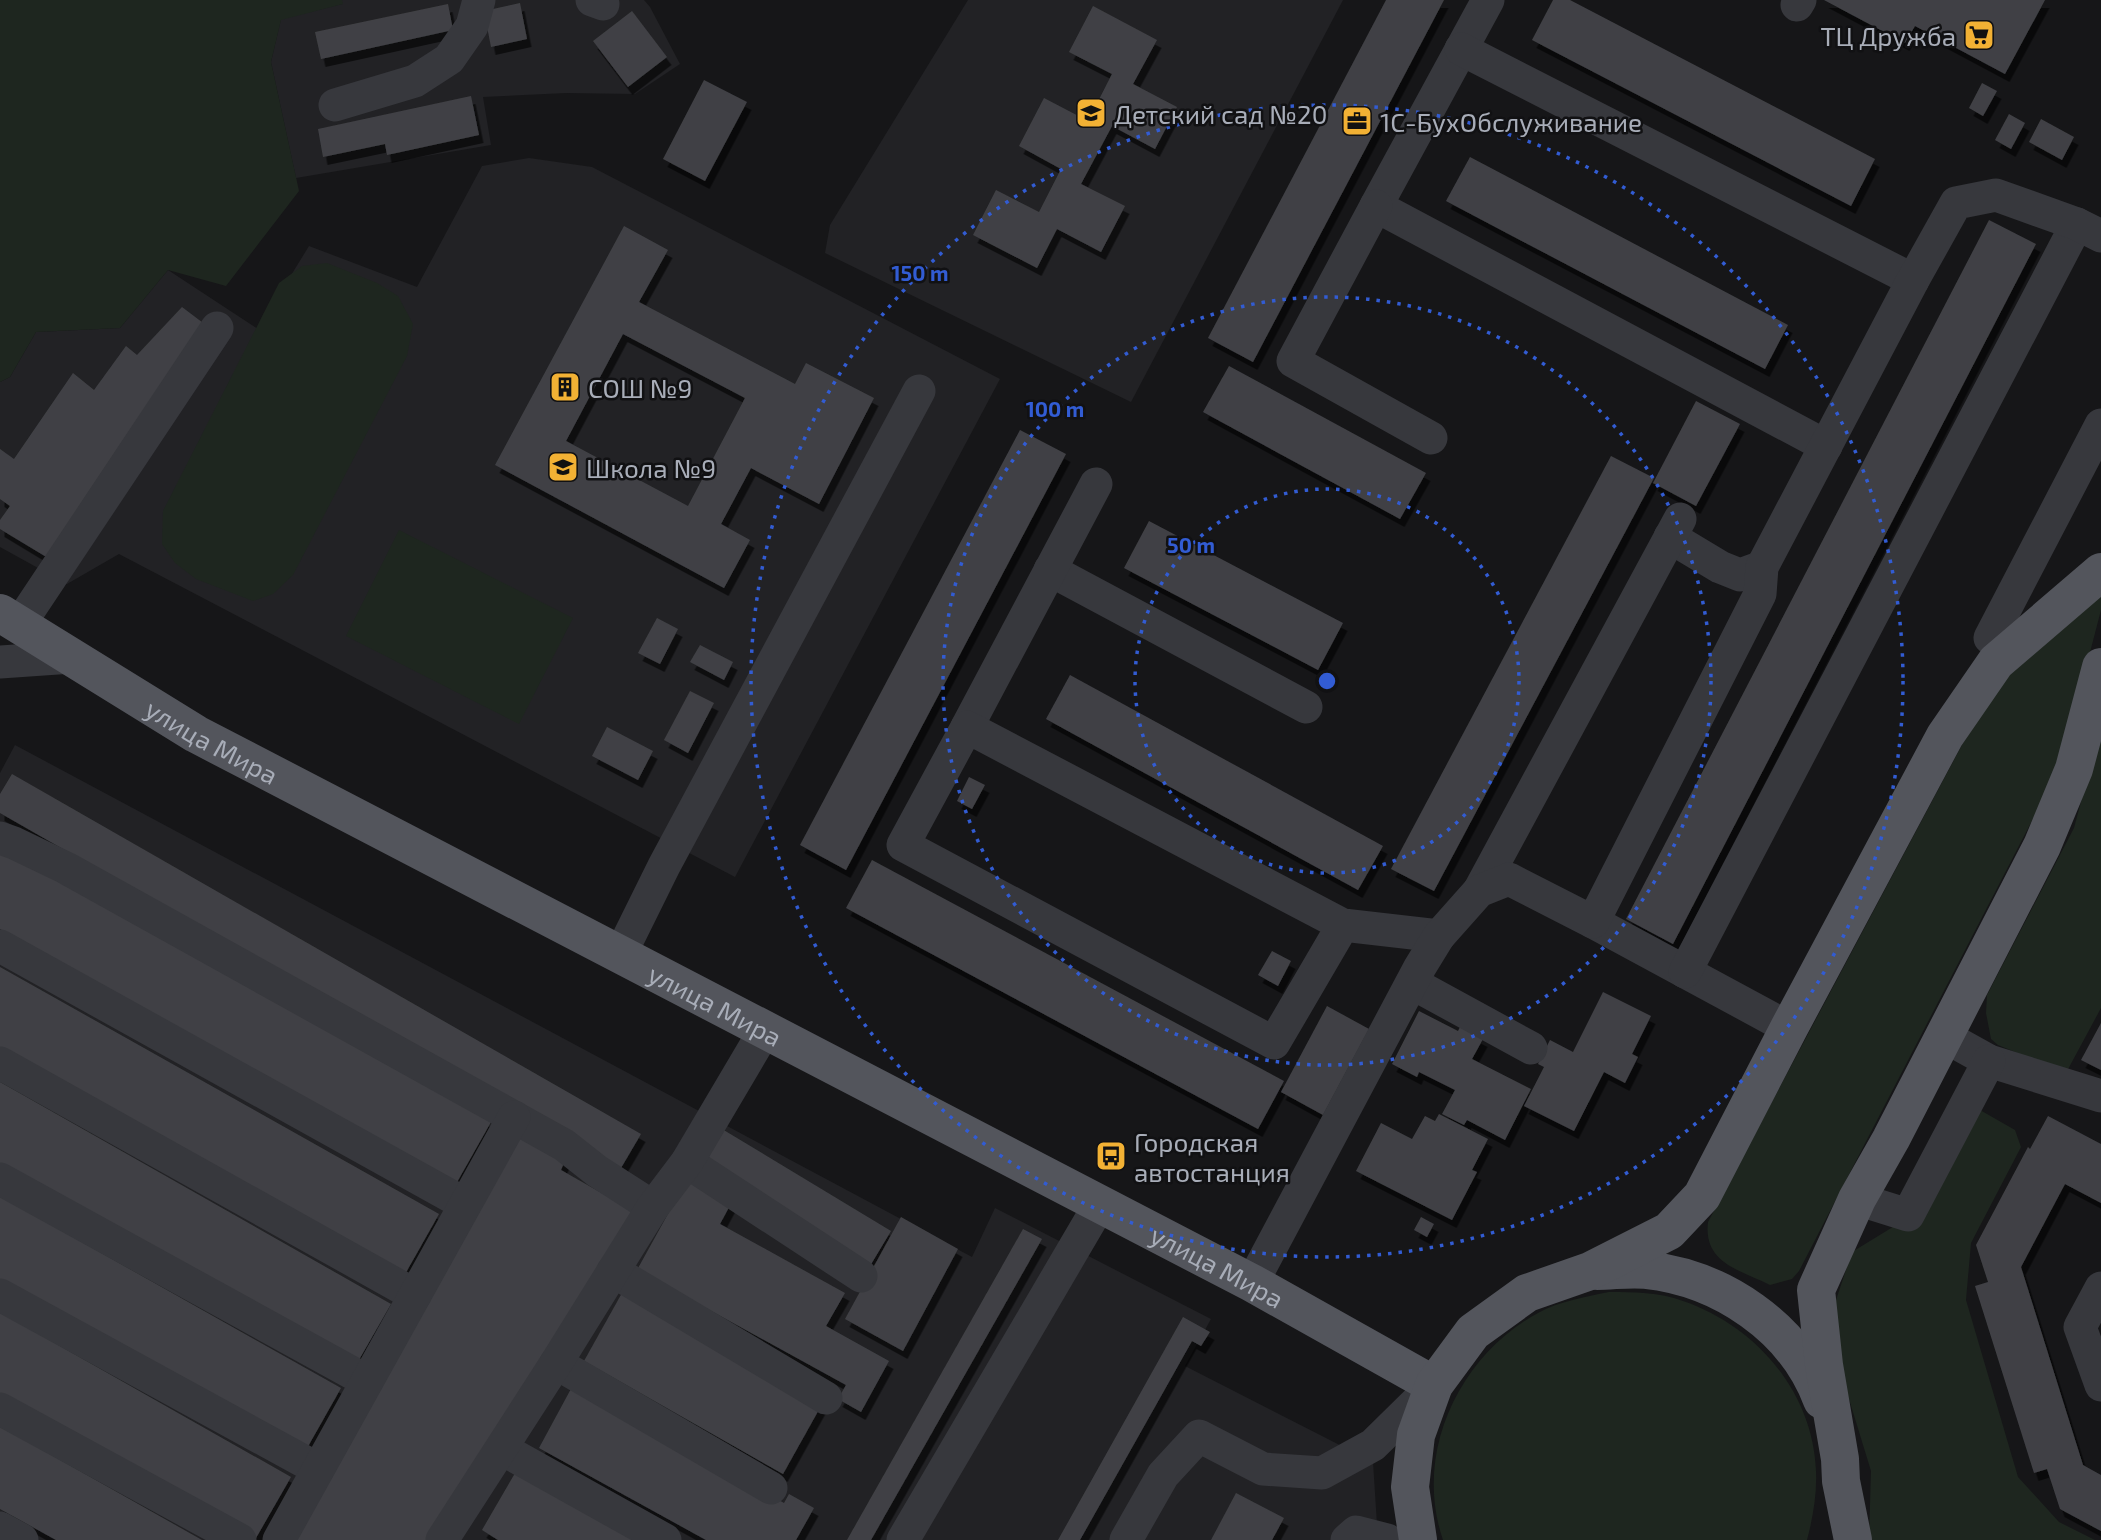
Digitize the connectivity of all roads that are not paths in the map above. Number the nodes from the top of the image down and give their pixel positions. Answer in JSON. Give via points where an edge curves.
{"nodes":[{"id":1,"x":479,"y":0,"type":"edge"},
{"id":2,"x":1488,"y":0,"type":"edge"},
{"id":3,"x":1461,"y":49,"type":"junction"},
{"id":4,"x":335,"y":105,"type":"dead end"},
{"id":5,"x":1376,"y":206,"type":"junction"},
{"id":6,"x":2089,"y":230,"type":"edge"},
{"id":7,"x":1913,"y":280,"type":"junction"},
{"id":8,"x":216,"y":328,"type":"dead end"},
{"id":9,"x":919,"y":391,"type":"dead end"},
{"id":10,"x":2101,"y":425,"type":"edge"},
{"id":11,"x":1431,"y":438,"type":"dead end"},
{"id":12,"x":1826,"y":446,"type":"junction"},
{"id":13,"x":1096,"y":484,"type":"dead end"},
{"id":14,"x":1762,"y":567,"type":"junction"},
{"id":15,"x":1050,"y":570,"type":"junction"},
{"id":16,"x":2101,"y":572,"type":"edge"},
{"id":17,"x":9,"y":619,"type":"edge"},
{"id":18,"x":1990,"y":638,"type":"dead end"},
{"id":19,"x":72,"y":657,"type":"junction"},
{"id":20,"x":0,"y":662,"type":"edge"},
{"id":21,"x":2101,"y":667,"type":"edge"},
{"id":22,"x":1306,"y":707,"type":"dead end"},
{"id":23,"x":967,"y":727,"type":"junction"},
{"id":24,"x":0,"y":838,"type":"edge"},
{"id":25,"x":1479,"y":891,"type":"junction"},
{"id":26,"x":1592,"y":922,"type":"junction"},
{"id":27,"x":1343,"y":925,"type":"junction"},
{"id":28,"x":1439,"y":936,"type":"junction"},
{"id":29,"x":0,"y":946,"type":"edge"},
{"id":30,"x":620,"y":955,"type":"junction"},
{"id":31,"x":1685,"y":972,"type":"junction"},
{"id":32,"x":1412,"y":983,"type":"junction"},
{"id":33,"x":1789,"y":1028,"type":"junction"},
{"id":34,"x":765,"y":1030,"type":"junction"},
{"id":35,"x":1944,"y":1037,"type":"junction"},
{"id":36,"x":1531,"y":1048,"type":"dead end"},
{"id":37,"x":1989,"y":1061,"type":"junction"},
{"id":38,"x":0,"y":1063,"type":"edge"},
{"id":39,"x":2101,"y":1097,"type":"edge"},
{"id":40,"x":514,"y":1117,"type":"junction"},
{"id":41,"x":687,"y":1162,"type":"junction"},
{"id":42,"x":0,"y":1179,"type":"edge"},
{"id":43,"x":1857,"y":1199,"type":"junction"},
{"id":44,"x":465,"y":1204,"type":"junction"},
{"id":45,"x":1100,"y":1204,"type":"junction"},
{"id":46,"x":653,"y":1207,"type":"junction"},
{"id":47,"x":613,"y":1271,"type":"junction"},
{"id":48,"x":1590,"y":1271,"type":"junction"},
{"id":49,"x":861,"y":1276,"type":"dead end"},
{"id":50,"x":1252,"y":1283,"type":"junction"},
{"id":51,"x":2101,"y":1288,"type":"edge"},
{"id":52,"x":0,"y":1295,"type":"edge"},
{"id":53,"x":415,"y":1295,"type":"junction"},
{"id":54,"x":556,"y":1363,"type":"junction"},
{"id":55,"x":367,"y":1381,"type":"junction"},
{"id":56,"x":1434,"y":1385,"type":"junction"},
{"id":57,"x":2101,"y":1385,"type":"edge"},
{"id":58,"x":826,"y":1398,"type":"dead end"},
{"id":59,"x":0,"y":1409,"type":"edge"},
{"id":60,"x":1835,"y":1434,"type":"junction"},
{"id":61,"x":502,"y":1448,"type":"junction"},
{"id":62,"x":318,"y":1469,"type":"junction"},
{"id":63,"x":1841,"y":1481,"type":"junction"},
{"id":64,"x":771,"y":1488,"type":"dead end"},
{"id":65,"x":0,"y":1528,"type":"edge"},
{"id":66,"x":448,"y":1538,"type":"edge"},
{"id":67,"x":22,"y":1540,"type":"edge"},
{"id":68,"x":240,"y":1540,"type":"edge"},
{"id":69,"x":279,"y":1540,"type":"edge"},
{"id":70,"x":665,"y":1540,"type":"edge"},
{"id":71,"x":903,"y":1540,"type":"edge"},
{"id":72,"x":1126,"y":1540,"type":"edge"},
{"id":73,"x":1348,"y":1540,"type":"edge"},
{"id":74,"x":1387,"y":1540,"type":"edge"},
{"id":75,"x":1418,"y":1540,"type":"edge"},
{"id":76,"x":1833,"y":1540,"type":"edge"},
{"id":77,"x":1853,"y":1540,"type":"edge"}],
"edges":[{"from":1,"to":4,"type":"street","via":[[472,26],[449,59],[415,81]]},
{"from":2,"to":3,"type":"street"},
{"from":3,"to":5,"type":"street"},
{"from":3,"to":7,"type":"street"},
{"from":5,"to":11,"type":"street","via":[[1293,361]]},
{"from":5,"to":12,"type":"street"},
{"from":6,"to":7,"type":"street","via":[[1996,195],[1956,203]]},
{"from":6,"to":31,"type":"street"},
{"from":7,"to":12,"type":"street"},
{"from":8,"to":17,"type":"street"},
{"from":9,"to":30,"type":"street"},
{"from":10,"to":18,"type":"street"},
{"from":12,"to":14,"type":"street"},
{"from":13,"to":15,"type":"street"},
{"from":14,"to":25,"type":"street","via":[[1740,575],[1720,567],[1675,528]]},
{"from":14,"to":26,"type":"street","via":[[1760,594]]},
{"from":15,"to":22,"type":"street"},
{"from":15,"to":23,"type":"street"},
{"from":16,"to":33,"type":"main road","via":[[1996,663],[1945,736]]},
{"from":17,"to":19,"type":"main road","name":"улица Мира"},
{"from":19,"to":20,"type":"street"},
{"from":19,"to":30,"type":"main road","name":"улица Мира","via":[[196,734]]},
{"from":21,"to":35,"type":"main road","via":[[2074,769],[2042,846]]},
{"from":23,"to":27,"type":"street"},
{"from":23,"to":27,"type":"street","via":[[903,845],[1274,1043]]},
{"from":24,"to":40,"type":"street","via":[[66,869]]},
{"from":25,"to":26,"type":"street","via":[[1509,879]]},
{"from":25,"to":28,"type":"street"},
{"from":26,"to":31,"type":"street"},
{"from":27,"to":28,"type":"street"},
{"from":28,"to":32,"type":"street"},
{"from":29,"to":44,"type":"street"},
{"from":30,"to":34,"type":"main road","name":"улица Мира"},
{"from":31,"to":33,"type":"street"},
{"from":32,"to":36,"type":"street"},
{"from":32,"to":50,"type":"street"},
{"from":33,"to":48,"type":"main road","via":[[1702,1196],[1669,1231]]},
{"from":34,"to":41,"type":"street"},
{"from":34,"to":45,"type":"main road","name":"улица Мира"},
{"from":35,"to":37,"type":"street"},
{"from":35,"to":43,"type":"main road"},
{"from":37,"to":39,"type":"street"},
{"from":37,"to":43,"type":"street","via":[[1908,1215]]},
{"from":38,"to":53,"type":"street"},
{"from":40,"to":44,"type":"street"},
{"from":40,"to":46,"type":"street","via":[[564,1145]]},
{"from":41,"to":46,"type":"street"},
{"from":41,"to":49,"type":"street"},
{"from":42,"to":55,"type":"street"},
{"from":43,"to":60,"type":"main road","via":[[1816,1290]]},
{"from":44,"to":53,"type":"street"},
{"from":45,"to":50,"type":"main road","name":"улица Мира"},
{"from":45,"to":71,"type":"street"},
{"from":46,"to":47,"type":"street"},
{"from":47,"to":54,"type":"street"},
{"from":47,"to":58,"type":"street"},
{"from":48,"to":56,"type":"main road","via":[[1527,1293],[1506,1308],[1474,1332]]},
{"from":48,"to":60,"type":"main road","via":[[1644,1269],[1697,1280],[1745,1304],[1786,1339],[1817,1384]]},
{"from":50,"to":56,"type":"main road","name":"улица Мира"},
{"from":51,"to":57,"type":"street","via":[[2081,1327]]},
{"from":52,"to":62,"type":"street"},
{"from":53,"to":55,"type":"street"},
{"from":54,"to":61,"type":"street"},
{"from":54,"to":64,"type":"street"},
{"from":55,"to":62,"type":"street"},
{"from":56,"to":72,"type":"street","via":[[1373,1445],[1322,1473],[1262,1469],[1199,1436],[1163,1475]]},
{"from":56,"to":75,"type":"main road","via":[[1416,1435],[1410,1488]]},
{"from":59,"to":68,"type":"street"},
{"from":60,"to":63,"type":"main road"},
{"from":61,"to":66,"type":"street"},
{"from":61,"to":70,"type":"street"},
{"from":62,"to":69,"type":"street"},
{"from":63,"to":76,"type":"main road"},
{"from":63,"to":77,"type":"main road"},
{"from":65,"to":67,"type":"street"},
{"from":73,"to":74,"type":"street","via":[[1356,1532]]}]}
